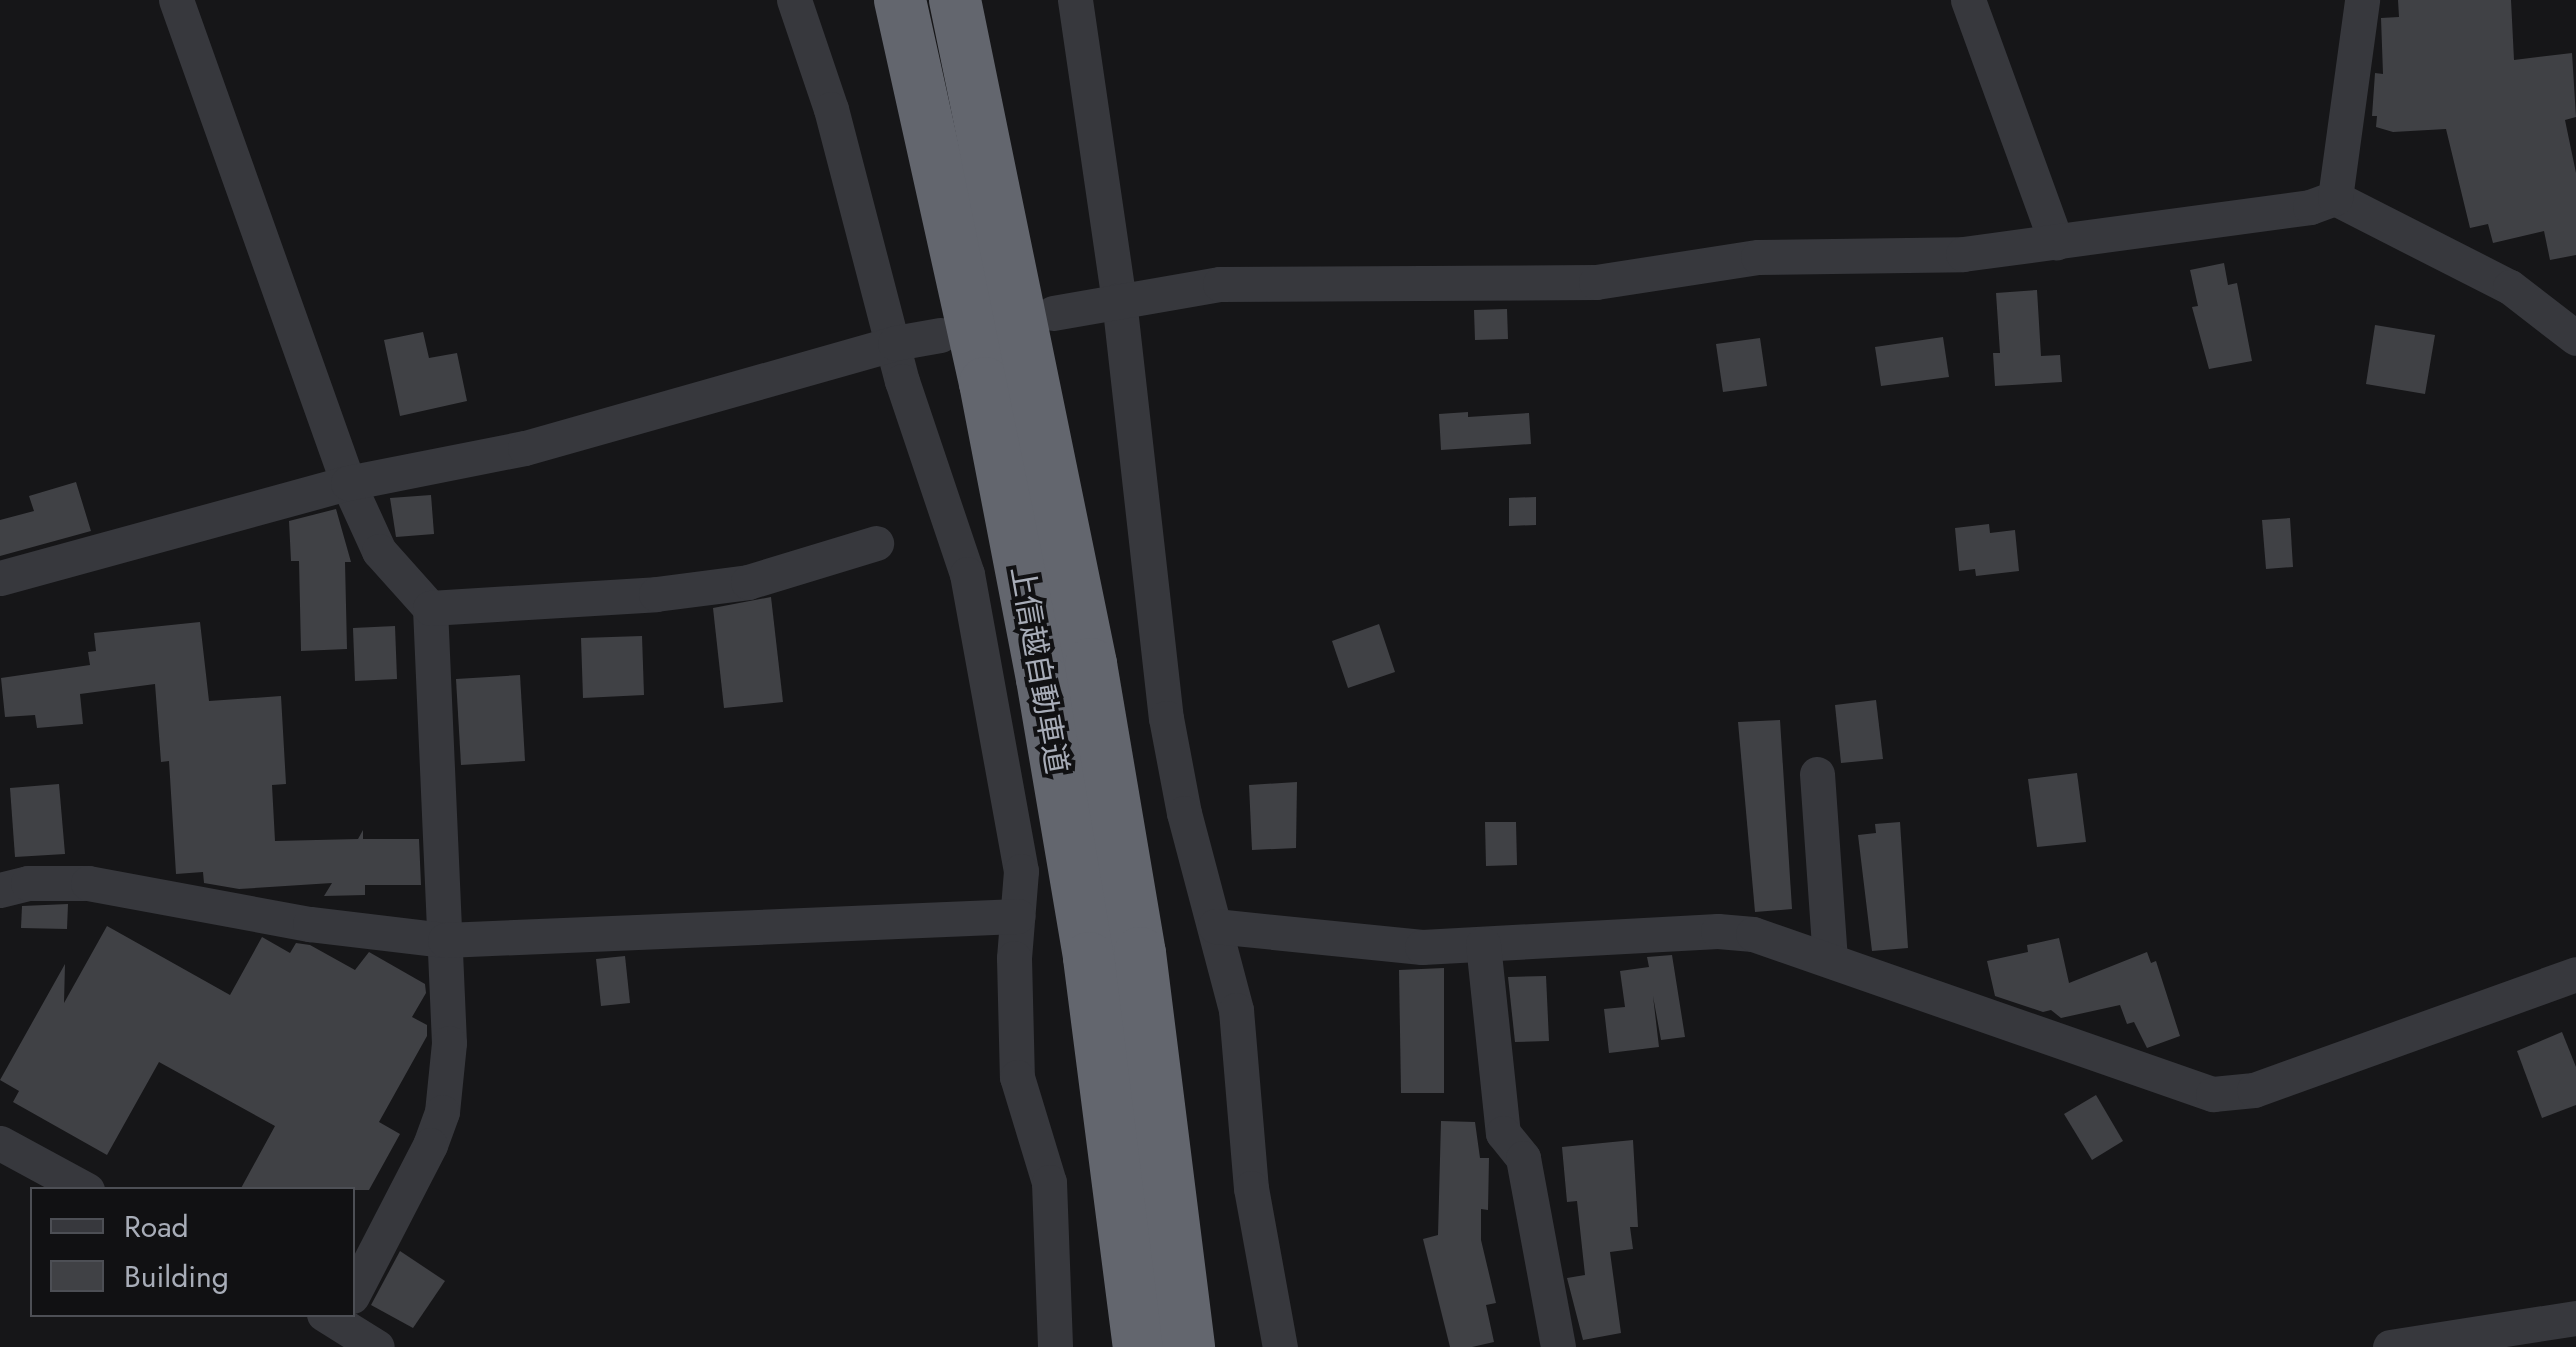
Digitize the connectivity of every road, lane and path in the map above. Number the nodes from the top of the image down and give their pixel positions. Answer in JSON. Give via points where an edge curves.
{"nodes":[{"id":1,"x":176,"y":0,"type":"edge"},
{"id":2,"x":794,"y":0,"type":"edge"},
{"id":3,"x":900,"y":0,"type":"edge"},
{"id":4,"x":955,"y":0,"type":"edge"},
{"id":5,"x":1075,"y":0,"type":"edge"},
{"id":6,"x":1968,"y":0,"type":"edge"},
{"id":7,"x":2362,"y":0,"type":"edge"},
{"id":8,"x":2336,"y":198,"type":"junction"},
{"id":9,"x":2056,"y":242,"type":"junction"},
{"id":10,"x":1119,"y":300,"type":"junction"},
{"id":11,"x":1053,"y":313,"type":"dead end"},
{"id":12,"x":940,"y":336,"type":"dead end"},
{"id":13,"x":2576,"y":338,"type":"edge"},
{"id":14,"x":895,"y":343,"type":"junction"},
{"id":15,"x":348,"y":483,"type":"junction"},
{"id":16,"x":876,"y":543,"type":"dead end"},
{"id":17,"x":0,"y":578,"type":"edge"},
{"id":18,"x":430,"y":608,"type":"junction"},
{"id":19,"x":1816,"y":774,"type":"dead end"},
{"id":20,"x":0,"y":890,"type":"edge"},
{"id":21,"x":1017,"y":916,"type":"junction"},
{"id":22,"x":1214,"y":926,"type":"junction"},
{"id":23,"x":445,"y":940,"type":"junction"},
{"id":24,"x":1483,"y":944,"type":"junction"},
{"id":25,"x":1830,"y":958,"type":"junction"},
{"id":26,"x":2576,"y":974,"type":"edge"},
{"id":27,"x":0,"y":1144,"type":"edge"},
{"id":28,"x":81,"y":1187,"type":"edge"},
{"id":29,"x":355,"y":1284,"type":"edge"},
{"id":30,"x":2576,"y":1318,"type":"edge"},
{"id":31,"x":336,"y":1319,"type":"edge"},
{"id":32,"x":377,"y":1347,"type":"edge"},
{"id":33,"x":1055,"y":1347,"type":"edge"},
{"id":34,"x":1139,"y":1347,"type":"edge"},
{"id":35,"x":1189,"y":1347,"type":"edge"},
{"id":36,"x":1280,"y":1347,"type":"edge"},
{"id":37,"x":1558,"y":1347,"type":"edge"},
{"id":38,"x":2390,"y":1347,"type":"edge"}],
"edges":[{"from":1,"to":15,"type":"street"},
{"from":2,"to":14,"type":"street"},
{"from":3,"to":34,"type":"highway","name":"上信越自動車道","via":[[1042,680],[1089,958]]},
{"from":4,"to":35,"type":"highway","name":"上信越自動車道","via":[[1091,664],[1140,953]]},
{"from":5,"to":10,"type":"street"},
{"from":6,"to":9,"type":"street"},
{"from":7,"to":8,"type":"street"},
{"from":8,"to":9,"type":"street"},
{"from":8,"to":13,"type":"street","via":[[2510,286]]},
{"from":9,"to":10,"type":"street","via":[[1963,254],[1758,257],[1596,282],[1220,284]]},
{"from":10,"to":11,"type":"street"},
{"from":10,"to":22,"type":"street","via":[[1166,718]]},
{"from":12,"to":14,"type":"street"},
{"from":14,"to":15,"type":"street","via":[[525,448]]},
{"from":14,"to":21,"type":"street","via":[[967,574],[1020,871]]},
{"from":15,"to":17,"type":"street"},
{"from":15,"to":18,"type":"street","via":[[379,551]]},
{"from":16,"to":18,"type":"street","via":[[748,582]]},
{"from":18,"to":23,"type":"street"},
{"from":19,"to":25,"type":"street"},
{"from":20,"to":23,"type":"street","via":[[88,883],[310,924]]},
{"from":21,"to":23,"type":"street"},
{"from":21,"to":33,"type":"street","via":[[1017,1076],[1048,1182]]},
{"from":22,"to":24,"type":"street","via":[[1422,947]]},
{"from":22,"to":36,"type":"street","via":[[1242,1048],[1251,1188]]},
{"from":23,"to":29,"type":"street","via":[[449,1043],[442,1112]]},
{"from":24,"to":25,"type":"street","via":[[1718,932],[1782,940]]},
{"from":24,"to":37,"type":"street","via":[[1503,1133],[1523,1158]]},
{"from":25,"to":26,"type":"street","via":[[2213,1094],[2254,1090]]},
{"from":27,"to":28,"type":"street"},
{"from":30,"to":38,"type":"street"},
{"from":31,"to":32,"type":"street"}]}
